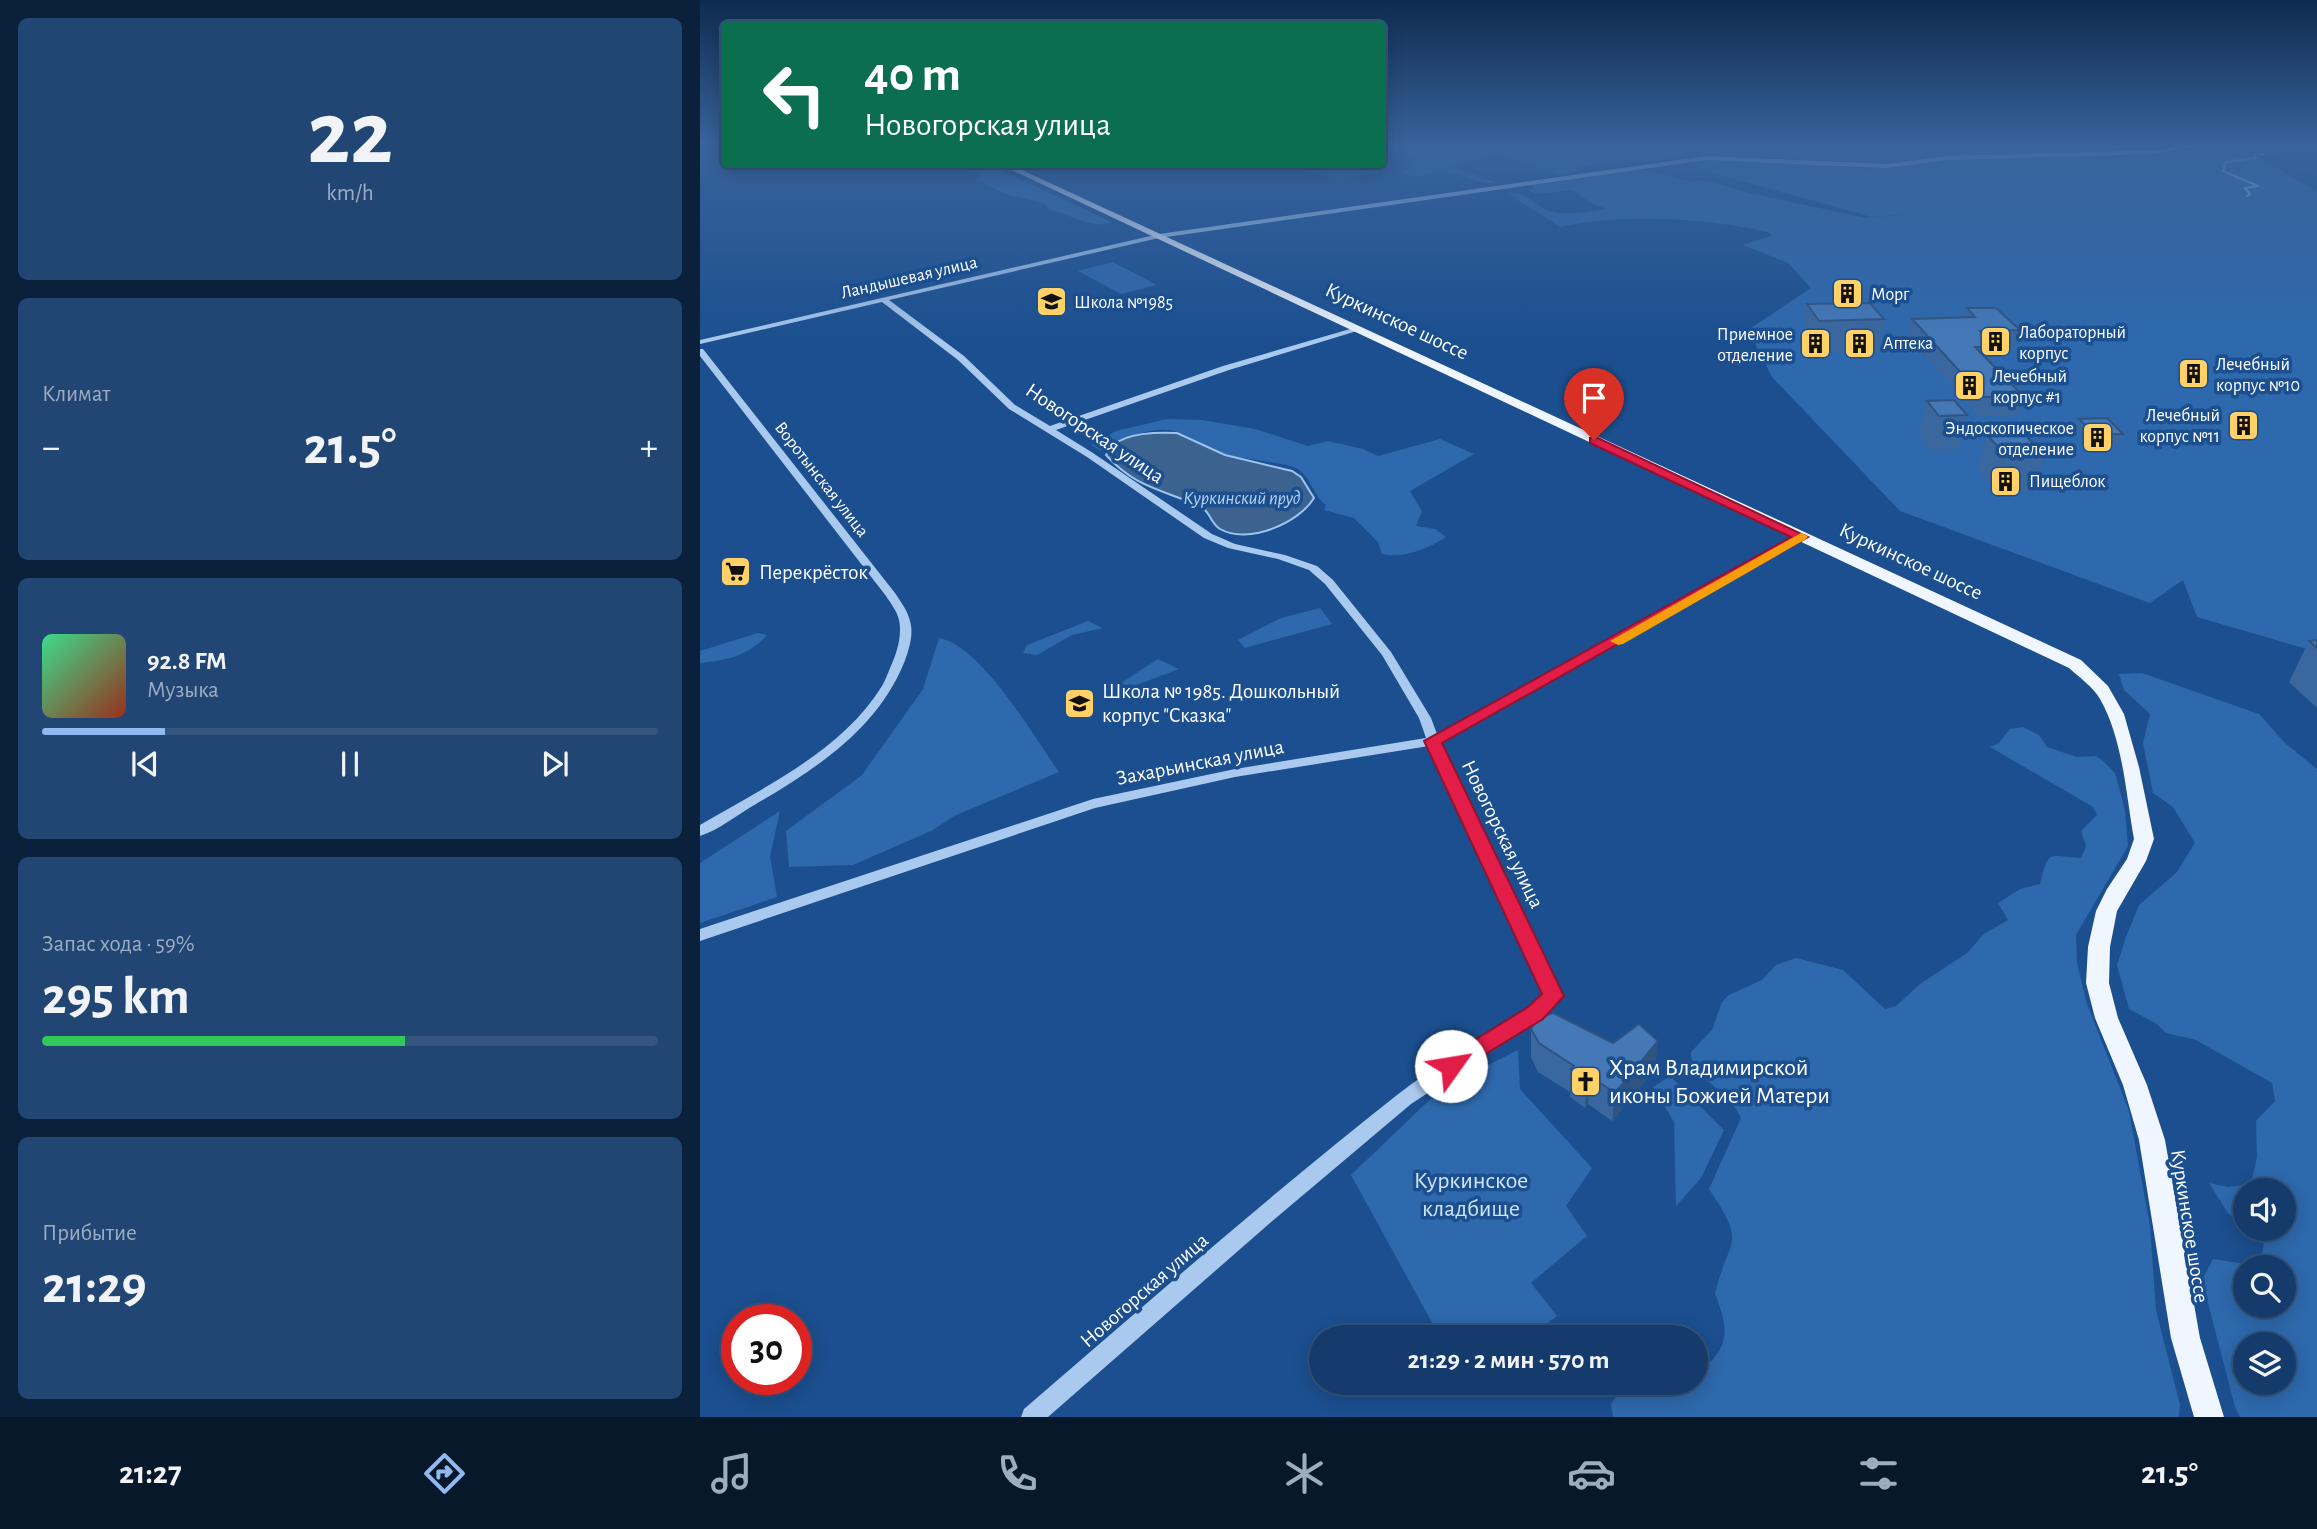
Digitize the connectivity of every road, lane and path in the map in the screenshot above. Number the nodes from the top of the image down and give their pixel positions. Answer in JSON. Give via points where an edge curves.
{"nodes":[{"id":1,"x":1105,"y":211,"type":"edge"},
{"id":2,"x":1332,"y":211,"type":"edge"},
{"id":3,"x":1159,"y":236,"type":"junction"},
{"id":4,"x":883,"y":299,"type":"junction"},
{"id":5,"x":1354,"y":329,"type":"junction"},
{"id":6,"x":700,"y":342,"type":"edge"},
{"id":7,"x":700,"y":351,"type":"edge"},
{"id":8,"x":1048,"y":430,"type":"junction"},
{"id":9,"x":1801,"y":537,"type":"junction"},
{"id":10,"x":1433,"y":741,"type":"junction"},
{"id":11,"x":700,"y":831,"type":"edge"},
{"id":12,"x":700,"y":935,"type":"edge"},
{"id":13,"x":1032,"y":1417,"type":"edge"},
{"id":14,"x":2209,"y":1417,"type":"edge"}],
"edges":[{"from":1,"to":3,"type":"main road","name":"Куркинское шоссе"},
{"from":2,"to":3,"type":"street","name":"Ландышевая улица"},
{"from":3,"to":4,"type":"street","name":"Ландышевая улица"},
{"from":3,"to":5,"type":"main road","name":"Куркинское шоссе"},
{"from":4,"to":6,"type":"street","name":"Ландышевая улица"},
{"from":4,"to":8,"type":"street","name":"Новогорская улица","via":[[961,358],[1012,407]]},
{"from":5,"to":8,"type":"street"},
{"from":5,"to":9,"type":"main road","name":"Куркинское шоссе"},
{"from":7,"to":11,"type":"street","name":"Воротынская улица","via":[[891,595],[906,633],[896,673],[860,721],[811,761]]},
{"from":8,"to":10,"type":"street","name":"Новогорская улица","via":[[1219,542],[1313,568],[1387,654],[1425,718]]},
{"from":9,"to":10,"type":"street","name":"Захарьинская улица"},
{"from":9,"to":14,"type":"main road","name":"Куркинское шоссе","via":[[2075,664],[2108,698],[2144,839],[2141,857],[2113,896],[2100,932],[2097,969],[2106,1016],[2140,1100],[2161,1172],[2179,1317]]},
{"from":10,"to":12,"type":"street","name":"Захарьинская улица","via":[[1223,775],[1093,804]]},
{"from":10,"to":13,"type":"street","name":"Новогорская улица","via":[[1554,996],[1536,1013],[1430,1079],[1322,1166]]}]}
